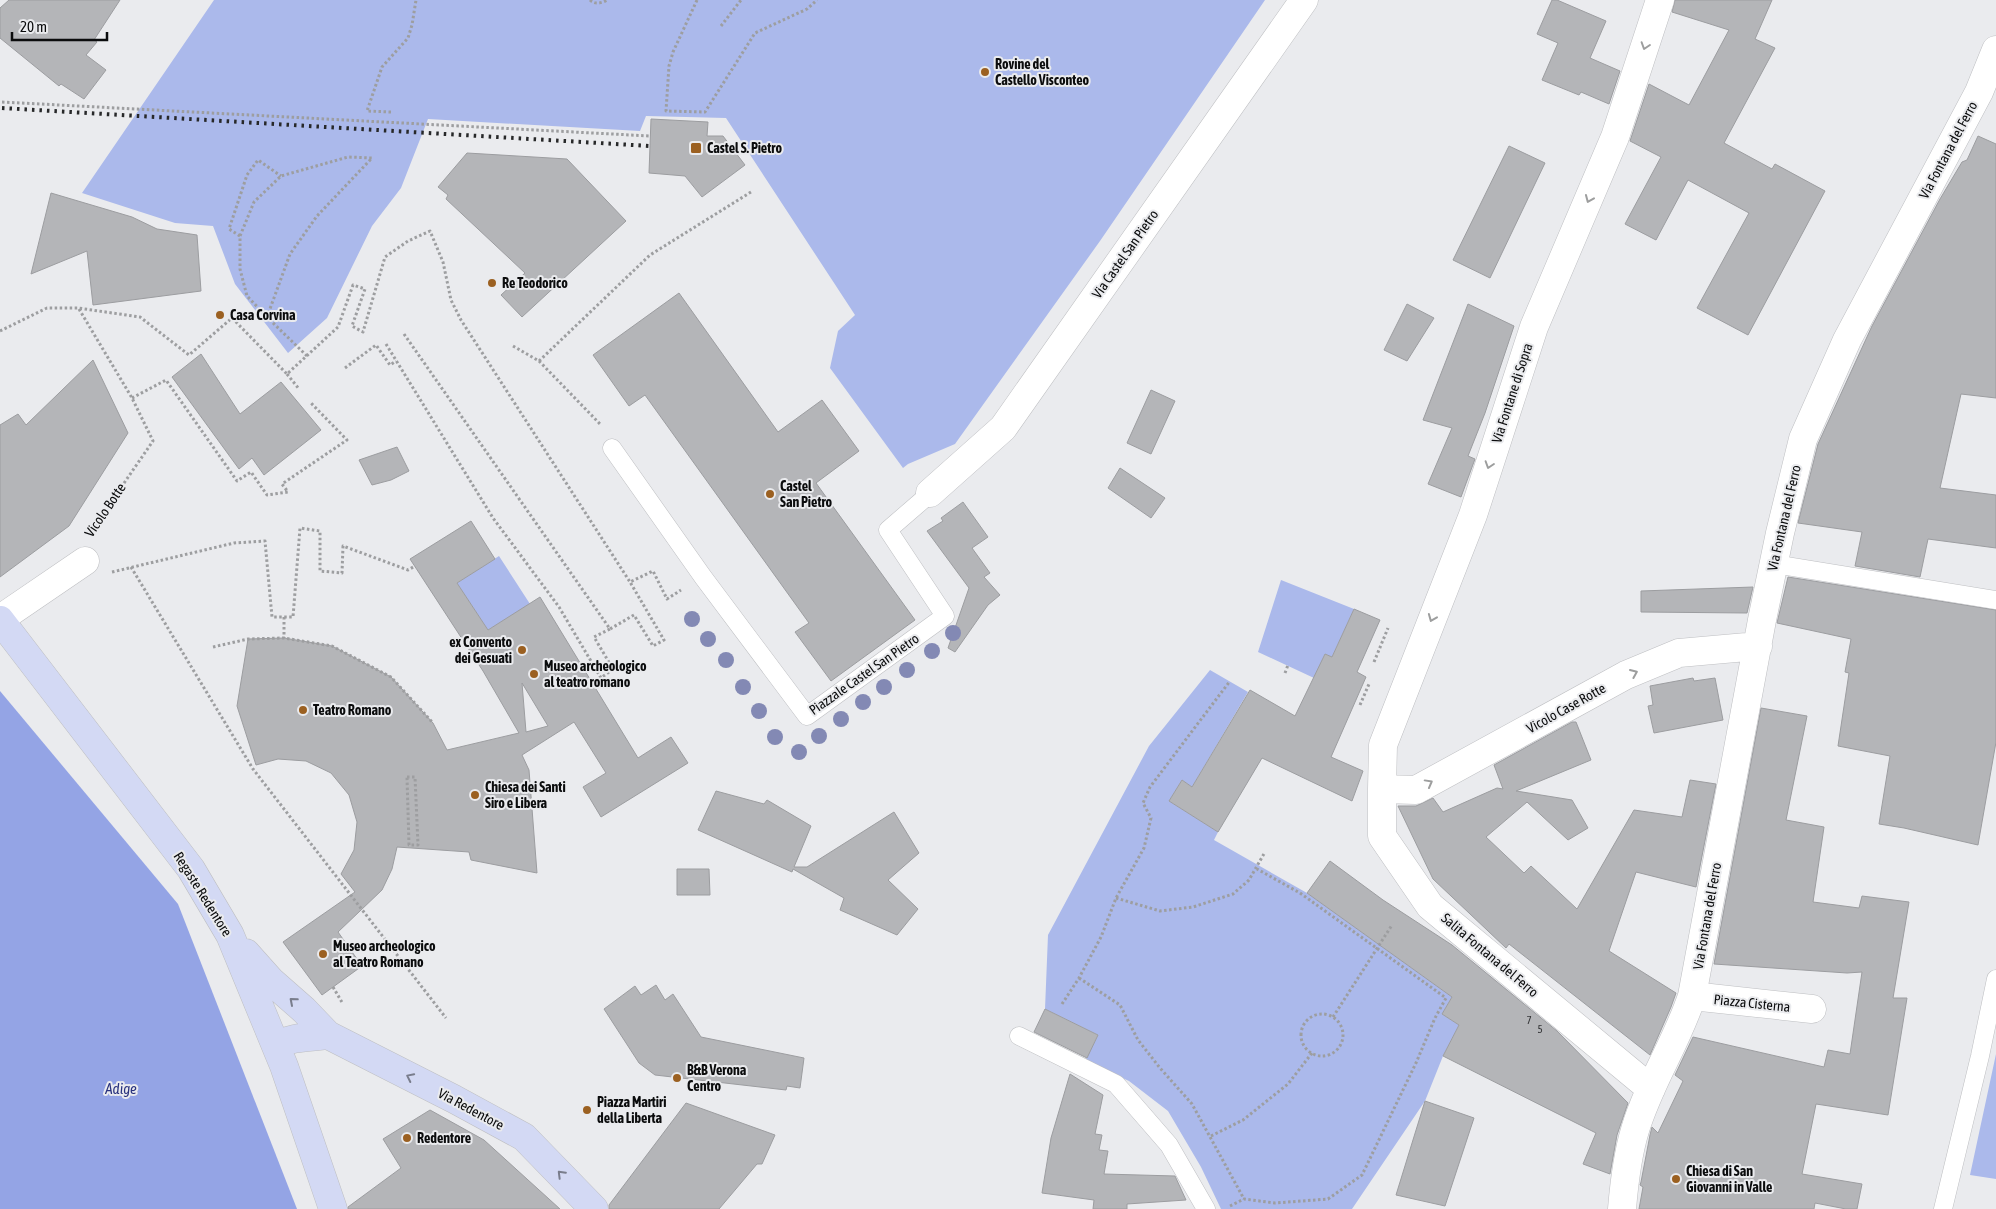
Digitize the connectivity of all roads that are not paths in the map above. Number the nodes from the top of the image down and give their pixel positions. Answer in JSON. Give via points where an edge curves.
{"nodes":[{"id":1,"x":1304,"y":0,"type":"edge"},
{"id":2,"x":1660,"y":0,"type":"edge"},
{"id":3,"x":1996,"y":50,"type":"edge"},
{"id":4,"x":612,"y":448,"type":"road end"},
{"id":5,"x":928,"y":495,"type":"joint"},
{"id":6,"x":86,"y":561,"type":"road end"},
{"id":7,"x":1774,"y":564,"type":"junction"},
{"id":8,"x":1996,"y":600,"type":"edge"},
{"id":9,"x":0,"y":619,"type":"edge"},
{"id":10,"x":1758,"y":646,"type":"junction"},
{"id":11,"x":1382,"y":789,"type":"junction"},
{"id":12,"x":230,"y":935,"type":"junction"},
{"id":13,"x":1996,"y":980,"type":"edge"},
{"id":14,"x":1692,"y":996,"type":"junction"},
{"id":15,"x":1812,"y":1010,"type":"dead end"},
{"id":16,"x":328,"y":1035,"type":"junction"},
{"id":17,"x":1020,"y":1036,"type":"dead end"},
{"id":18,"x":276,"y":1046,"type":"junction"},
{"id":19,"x":1651,"y":1089,"type":"junction"},
{"id":20,"x":333,"y":1209,"type":"edge"},
{"id":21,"x":594,"y":1209,"type":"edge"},
{"id":22,"x":1206,"y":1209,"type":"edge"},
{"id":23,"x":1622,"y":1209,"type":"edge"},
{"id":24,"x":1943,"y":1209,"type":"edge"}],
"edges":[{"from":1,"to":5,"type":"street","name":"Via Castel San Pietro","via":[[1003,428]]},
{"from":2,"to":11,"type":"street","name":"Via Fontane di Sopra","one_way":true,"via":[[1615,137],[1534,327],[1473,515],[1384,745]]},
{"from":3,"to":7,"type":"street","name":"Via Fontana del Ferro","via":[[1979,92],[1847,340],[1803,439]]},
{"from":4,"to":5,"type":"lane","name":"Piazzale Castel San Pietro","via":[[807,716],[945,616],[888,530]]},
{"from":6,"to":9,"type":"street"},
{"from":7,"to":8,"type":"lane"},
{"from":7,"to":10,"type":"street","name":"Via Fontana del Ferro"},
{"from":9,"to":12,"type":"main road","name":"Regaste Redentore","via":[[191,869]]},
{"from":11,"to":10,"type":"street","name":"Vicolo Case Rotte","one_way":true,"via":[[1416,790],[1626,676],[1679,653]]},
{"from":10,"to":14,"type":"street","name":"Via Fontana del Ferro"},
{"from":11,"to":19,"type":"street","name":"Salita Fontana del Ferro","via":[[1382,836],[1430,906]]},
{"from":16,"to":12,"type":"main road","name":"Via Redentore","one_way":true,"via":[[271,981]]},
{"from":12,"to":18,"type":"main road","name":"Regaste Redentore"},
{"from":13,"to":24,"type":"lane"},
{"from":14,"to":15,"type":"street","name":"Piazza Cisterna"},
{"from":14,"to":19,"type":"street","name":"Via Fontana del Ferro","via":[[1683,1024]]},
{"from":16,"to":18,"type":"main road","name":"Via Redentore","via":[[302,1036]]},
{"from":21,"to":16,"type":"main road","name":"Via Redentore","one_way":true,"via":[[524,1137]]},
{"from":17,"to":22,"type":"lane","via":[[1116,1084],[1169,1145]]},
{"from":18,"to":20,"type":"main road","name":"Regaste Redentore"},
{"from":19,"to":23,"type":"street","name":"Via Fontana del Ferro","via":[[1635,1130]]}]}
